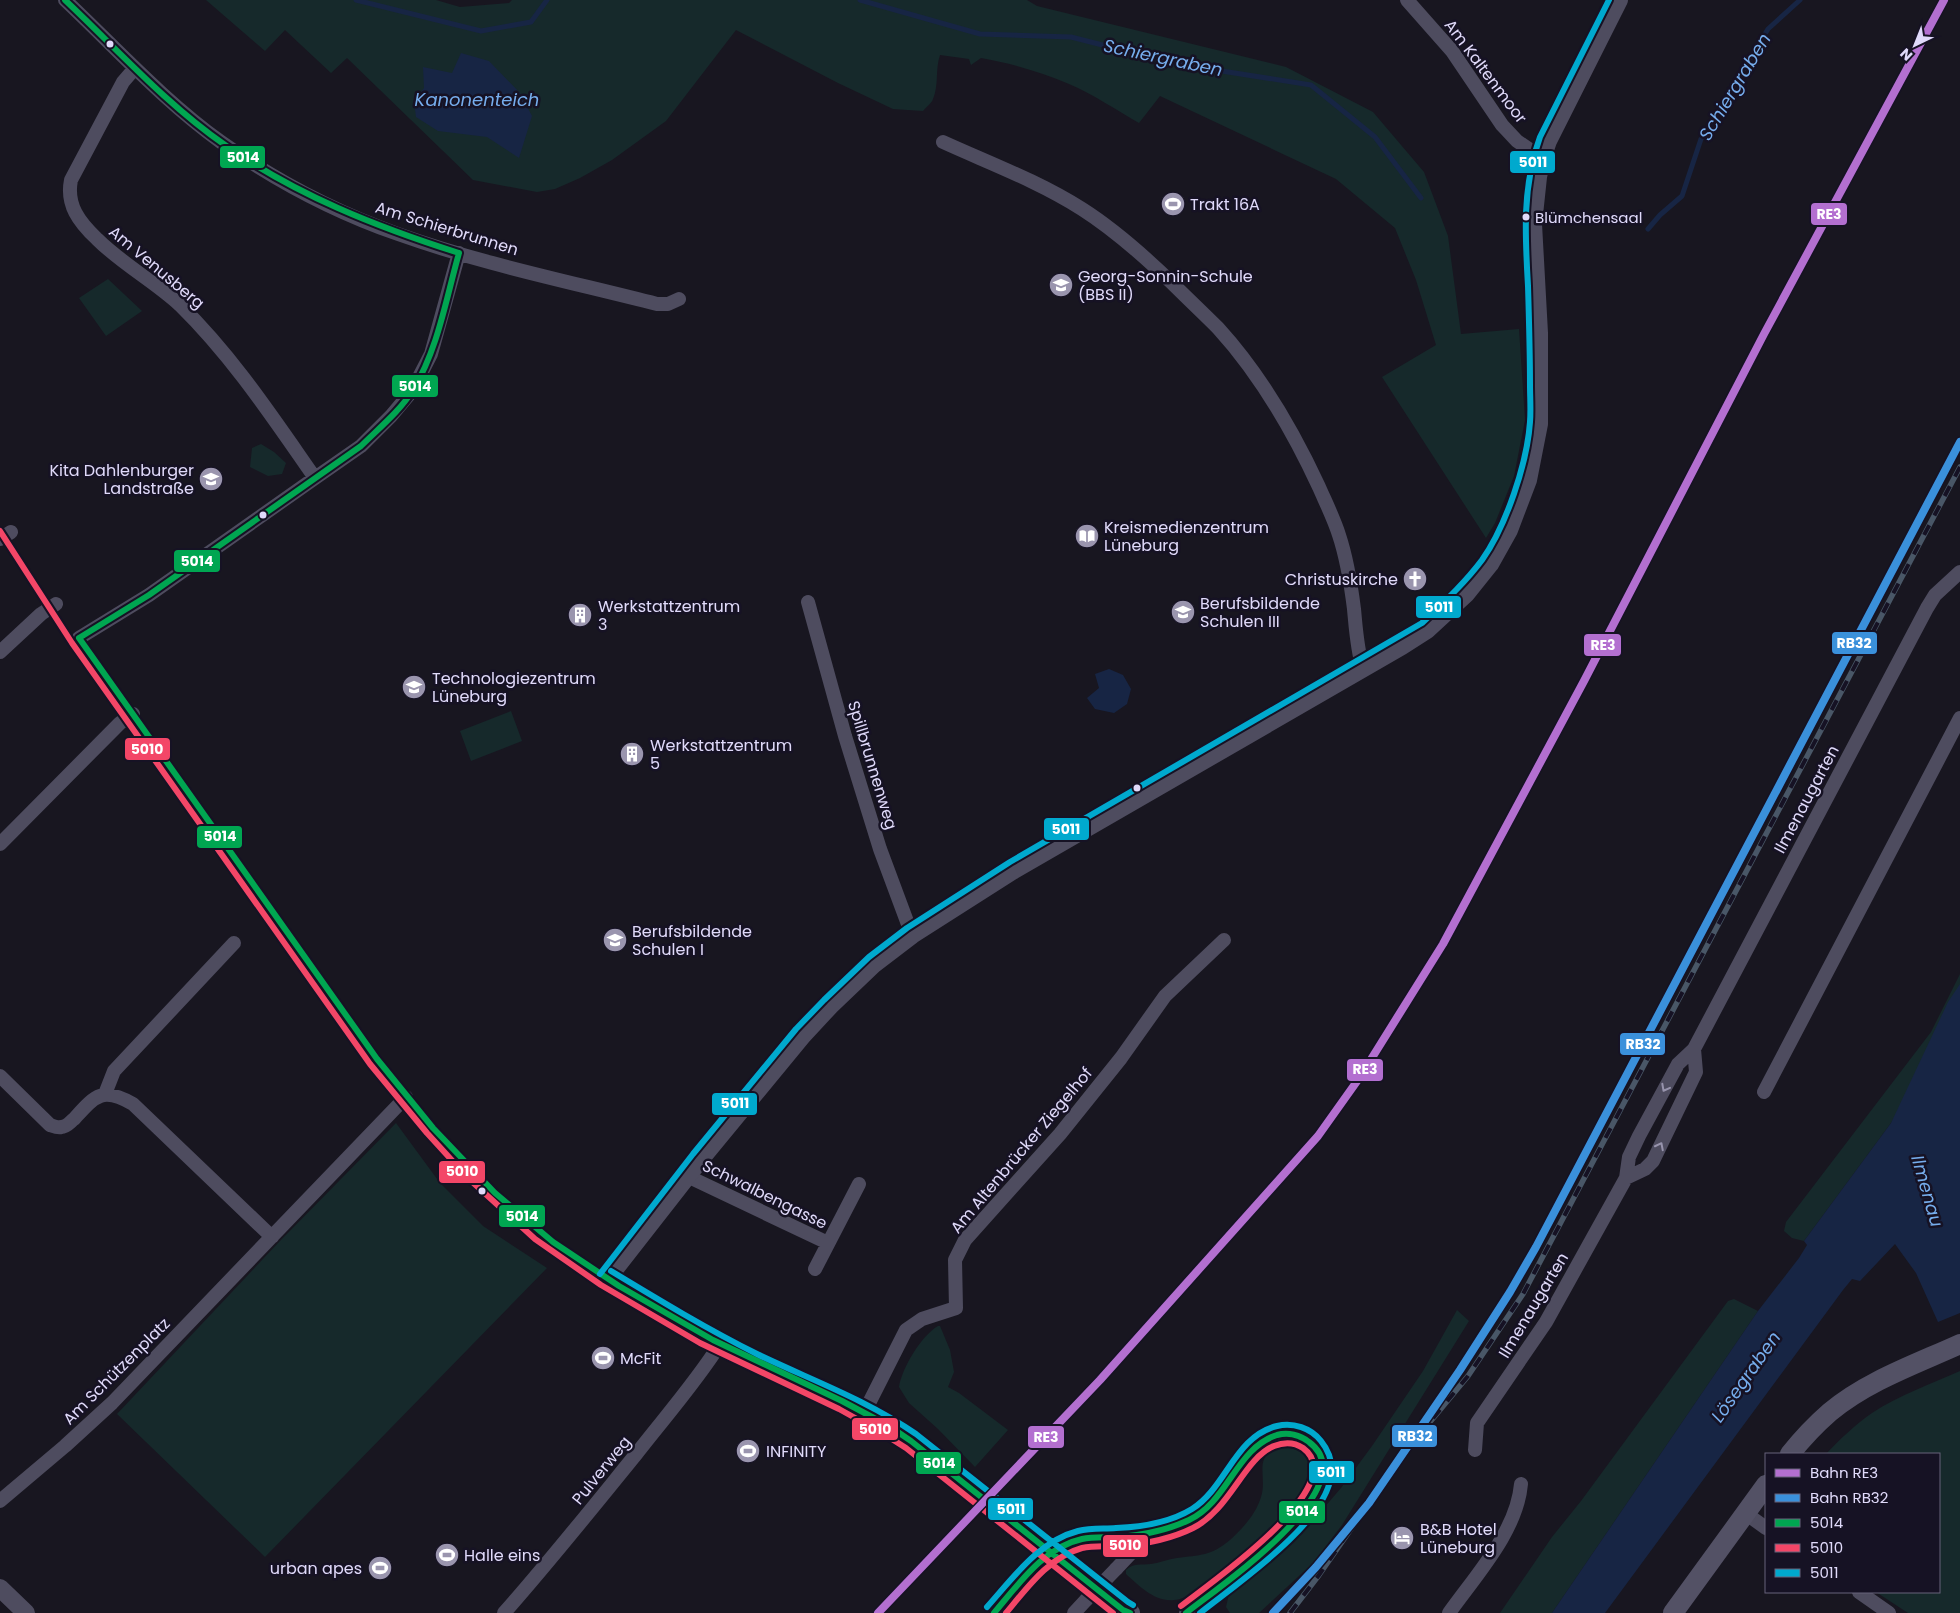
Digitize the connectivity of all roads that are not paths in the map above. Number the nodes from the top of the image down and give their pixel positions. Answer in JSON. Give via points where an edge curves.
{"nodes":[{"id":1,"x":65,"y":0,"type":"edge"},
{"id":2,"x":1407,"y":0,"type":"edge"},
{"id":3,"x":1620,"y":0,"type":"edge"},
{"id":4,"x":135,"y":68,"type":"junction"},
{"id":5,"x":943,"y":142,"type":"dead end"},
{"id":6,"x":1542,"y":158,"type":"junction"},
{"id":7,"x":459,"y":254,"type":"junction"},
{"id":8,"x":679,"y":299,"type":"dead end"},
{"id":9,"x":316,"y":478,"type":"junction"},
{"id":10,"x":1960,"y":572,"type":"edge"},
{"id":11,"x":808,"y":602,"type":"dead end"},
{"id":12,"x":56,"y":604,"type":"dead end"},
{"id":13,"x":79,"y":638,"type":"dead end"},
{"id":14,"x":0,"y":652,"type":"edge"},
{"id":15,"x":1363,"y":669,"type":"junction"},
{"id":16,"x":133,"y":714,"type":"dead end"},
{"id":17,"x":1960,"y":718,"type":"edge"},
{"id":18,"x":0,"y":844,"type":"edge"},
{"id":19,"x":912,"y":934,"type":"junction"},
{"id":20,"x":1224,"y":940,"type":"dead end"},
{"id":21,"x":234,"y":943,"type":"dead end"},
{"id":22,"x":1694,"y":1049,"type":"junction"},
{"id":23,"x":0,"y":1076,"type":"edge"},
{"id":24,"x":1764,"y":1092,"type":"dead end"},
{"id":25,"x":105,"y":1094,"type":"junction"},
{"id":26,"x":406,"y":1097,"type":"dead end"},
{"id":27,"x":688,"y":1176,"type":"junction"},
{"id":28,"x":1626,"y":1178,"type":"junction"},
{"id":29,"x":859,"y":1184,"type":"dead end"},
{"id":30,"x":272,"y":1236,"type":"junction"},
{"id":31,"x":828,"y":1243,"type":"junction"},
{"id":32,"x":815,"y":1269,"type":"dead end"},
{"id":33,"x":607,"y":1279,"type":"dead end"},
{"id":34,"x":720,"y":1344,"type":"joint"},
{"id":35,"x":1960,"y":1344,"type":"edge"},
{"id":36,"x":865,"y":1412,"type":"junction"},
{"id":37,"x":1476,"y":1450,"type":"dead end"},
{"id":38,"x":1791,"y":1453,"type":"edge"},
{"id":39,"x":961,"y":1482,"type":"tunnel mouth"},
{"id":40,"x":1521,"y":1484,"type":"dead end"},
{"id":41,"x":1765,"y":1486,"type":"edge"},
{"id":42,"x":0,"y":1501,"type":"edge"},
{"id":43,"x":1745,"y":1513,"type":"junction"},
{"id":44,"x":1765,"y":1527,"type":"edge"},
{"id":45,"x":1029,"y":1535,"type":"tunnel mouth"},
{"id":46,"x":0,"y":1588,"type":"edge"},
{"id":47,"x":1860,"y":1593,"type":"edge"},
{"id":48,"x":26,"y":1613,"type":"edge"},
{"id":49,"x":504,"y":1613,"type":"edge"},
{"id":50,"x":1074,"y":1613,"type":"edge"},
{"id":51,"x":1130,"y":1613,"type":"edge"},
{"id":52,"x":1186,"y":1613,"type":"edge"},
{"id":53,"x":1449,"y":1613,"type":"edge"},
{"id":54,"x":1673,"y":1613,"type":"edge"},
{"id":55,"x":1889,"y":1613,"type":"edge"}],
"edges":[{"from":1,"to":4,"type":"street","name":"Am Schierbrunnen"},
{"from":2,"to":6,"type":"street","name":"Am Kaltenmoor","via":[[1452,51],[1502,125],[1517,141]]},
{"from":3,"to":6,"type":"street"},
{"from":4,"to":7,"type":"street","name":"Am Schierbrunnen","via":[[215,137],[293,188],[378,227]]},
{"from":4,"to":9,"type":"street","name":"Am Venusberg","via":[[123,82],[71,180],[68,193],[73,209],[101,244],[178,303],[220,346]]},
{"from":5,"to":15,"type":"street","via":[[1035,183],[1088,214],[1151,263],[1208,318],[1240,356],[1281,416],[1330,512],[1347,566]]},
{"from":6,"to":15,"type":"street","via":[[1533,224],[1539,424],[1528,480],[1509,530],[1490,564],[1466,594],[1427,630]]},
{"from":7,"to":8,"type":"street","name":"Am Schierbrunnen","via":[[657,304]]},
{"from":7,"to":9,"type":"street","via":[[431,354],[412,390],[361,446]]},
{"from":9,"to":13,"type":"street","via":[[148,595]]},
{"from":10,"to":22,"type":"street","name":"Ilmenaugarten","via":[[1935,595],[1927,608]]},
{"from":11,"to":19,"type":"street","name":"Spillbrunnenweg","via":[[880,849]]},
{"from":12,"to":14,"type":"street"},
{"from":15,"to":19,"type":"street","via":[[1014,870]]},
{"from":16,"to":18,"type":"street","via":[[120,723]]},
{"from":17,"to":24,"type":"street"},
{"from":19,"to":27,"type":"street","via":[[874,964],[808,1030]]},
{"from":20,"to":36,"type":"street","name":"Am Altenbrücker Ziegelhof","via":[[1165,996],[1121,1058],[1060,1134],[964,1240],[955,1260],[956,1308],[922,1319],[906,1330]]},
{"from":21,"to":25,"type":"street","via":[[114,1071]]},
{"from":22,"to":28,"type":"street","name":"Ilmenaugarten","one_way":true,"via":[[1678,1064],[1640,1136],[1629,1157]]},
{"from":28,"to":22,"type":"street","one_way":true,"via":[[1645,1169],[1653,1161],[1696,1072]]},
{"from":23,"to":25,"type":"street","via":[[50,1124],[60,1128],[67,1126],[93,1099]]},
{"from":25,"to":30,"type":"street","via":[[119,1096],[133,1104]]},
{"from":26,"to":30,"type":"street","name":"Am Schützenplatz"},
{"from":27,"to":31,"type":"street","name":"Schwalbengasse"},
{"from":27,"to":33,"type":"street"},
{"from":28,"to":37,"type":"street","name":"Ilmenaugarten","via":[[1546,1322],[1477,1423]]},
{"from":29,"to":31,"type":"street","name":"Schwalbengasse"},
{"from":30,"to":42,"type":"street","name":"Am Schützenplatz","via":[[112,1403]]},
{"from":31,"to":32,"type":"street","name":"Schwalbengasse"},
{"from":34,"to":36,"type":"main road"},
{"from":34,"to":49,"type":"street","name":"Pulverweg","via":[[656,1429]]},
{"from":35,"to":38,"type":"main road","via":[[1878,1382],[1831,1412]]},
{"from":36,"to":39,"type":"main road","via":[[911,1441]]},
{"from":40,"to":53,"type":"street","via":[[1510,1523]]},
{"from":41,"to":43,"type":"main road"},
{"from":43,"to":44,"type":"street"},
{"from":43,"to":54,"type":"main road"},
{"from":45,"to":51,"type":"main road"},
{"from":46,"to":48,"type":"street"},
{"from":47,"to":55,"type":"street"},
{"from":50,"to":52,"type":"street","bridge":true,"via":[[1150,1533],[1202,1513],[1266,1439],[1280,1433],[1292,1434],[1312,1443],[1320,1452],[1324,1469],[1311,1500],[1277,1538]]}]}
